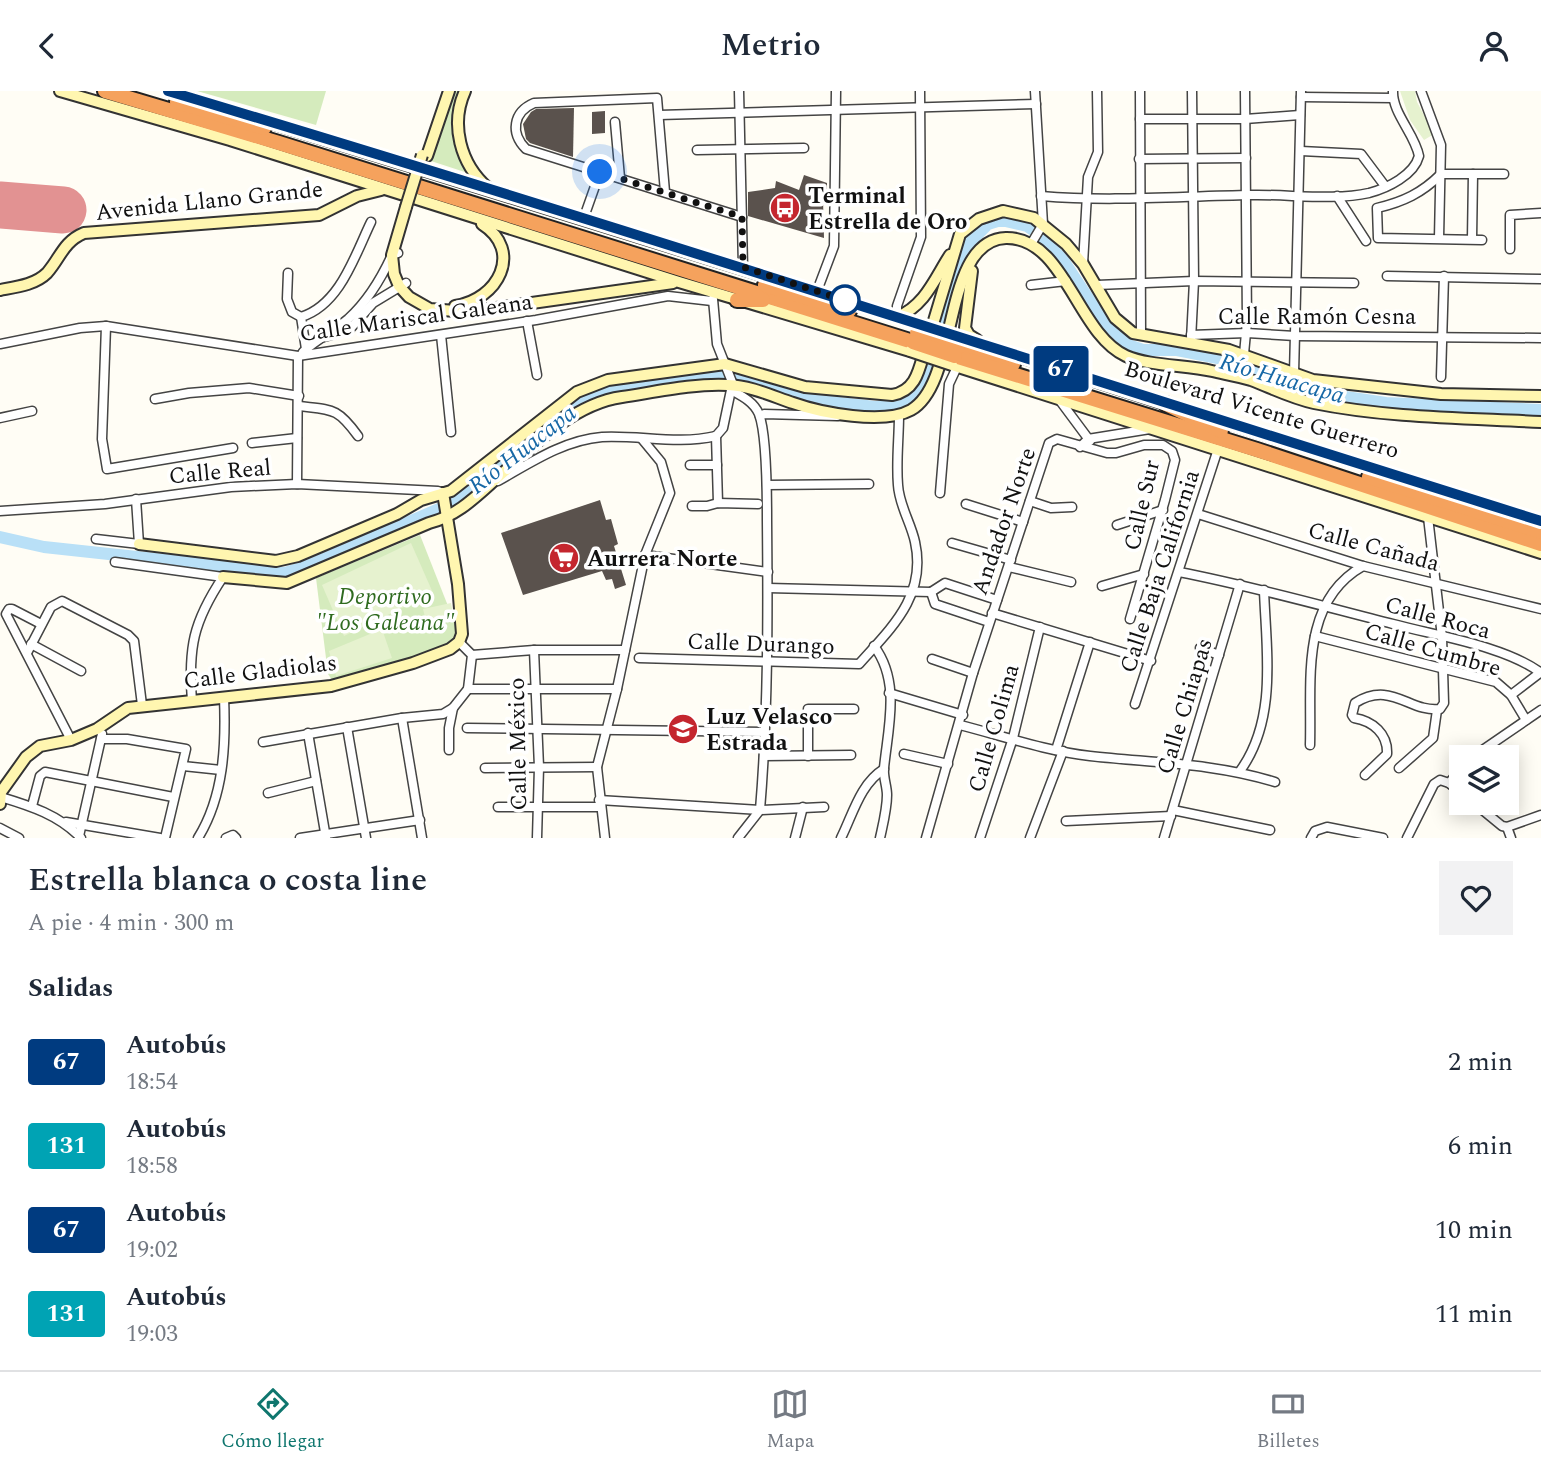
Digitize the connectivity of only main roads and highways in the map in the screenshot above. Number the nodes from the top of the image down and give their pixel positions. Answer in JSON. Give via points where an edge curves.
{"nodes":[{"id":1,"x":60,"y":91,"type":"edge"},
{"id":2,"x":105,"y":91,"type":"edge"},
{"id":3,"x":137,"y":91,"type":"edge"},
{"id":4,"x":168,"y":91,"type":"edge"},
{"id":5,"x":443,"y":91,"type":"edge"},
{"id":6,"x":449,"y":91,"type":"edge"},
{"id":7,"x":465,"y":91,"type":"edge"},
{"id":8,"x":185,"y":96,"type":"junction"},
{"id":9,"x":220,"y":115,"type":"junction"},
{"id":10,"x":425,"y":156,"type":"junction"},
{"id":11,"x":358,"y":181,"type":"junction"},
{"id":12,"x":385,"y":190,"type":"junction"},
{"id":13,"x":492,"y":192,"type":"junction"},
{"id":14,"x":357,"y":196,"type":"junction"},
{"id":15,"x":471,"y":217,"type":"junction"},
{"id":16,"x":954,"y":250,"type":"junction"},
{"id":17,"x":972,"y":261,"type":"junction"},
{"id":18,"x":679,"y":282,"type":"junction"},
{"id":19,"x":403,"y":284,"type":"junction"},
{"id":20,"x":0,"y":290,"type":"edge"},
{"id":21,"x":737,"y":300,"type":"junction"},
{"id":22,"x":784,"y":301,"type":"junction"},
{"id":23,"x":897,"y":317,"type":"junction"},
{"id":24,"x":915,"y":338,"type":"junction"},
{"id":25,"x":996,"y":348,"type":"junction"},
{"id":26,"x":957,"y":355,"type":"junction"},
{"id":27,"x":1541,"y":396,"type":"edge"},
{"id":28,"x":1166,"y":404,"type":"junction"},
{"id":29,"x":1541,"y":422,"type":"edge"},
{"id":30,"x":1225,"y":433,"type":"junction"},
{"id":31,"x":443,"y":496,"type":"junction"},
{"id":32,"x":447,"y":517,"type":"junction"},
{"id":33,"x":1541,"y":521,"type":"edge"},
{"id":34,"x":1541,"y":532,"type":"edge"},
{"id":35,"x":1478,"y":534,"type":"junction"},
{"id":36,"x":1508,"y":535,"type":"junction"},
{"id":37,"x":139,"y":544,"type":"road end"},
{"id":38,"x":1541,"y":544,"type":"edge"},
{"id":39,"x":1541,"y":553,"type":"edge"},
{"id":40,"x":223,"y":577,"type":"road end"},
{"id":41,"x":1,"y":793,"type":"edge"},
{"id":42,"x":0,"y":804,"type":"edge"}],
"edges":[{"from":1,"to":11,"type":"main road","name":"Boulevard Vicente Guerrero"},
{"from":2,"to":22,"type":"highway","name":"Boulevard Vicente Guerrero"},
{"from":3,"to":9,"type":"highway","name":"Boulevard Vicente Guerrero"},
{"from":4,"to":8,"type":"main road","name":"Boulevard Vicente Guerrero"},
{"from":5,"to":10,"type":"main road"},
{"from":6,"to":10,"type":"main road"},
{"from":7,"to":13,"type":"main road","via":[[458,114],[462,151]]},
{"from":8,"to":9,"type":"highway"},
{"from":8,"to":13,"type":"main road","name":"Boulevard Vicente Guerrero"},
{"from":9,"to":24,"type":"highway","name":"Boulevard Vicente Guerrero"},
{"from":10,"to":19,"type":"main road","bridge":true,"via":[[395,254]]},
{"from":11,"to":12,"type":"main road","name":"Boulevard Vicente Guerrero"},
{"from":11,"to":14,"type":"main road","name":"Avenida Llano Grande"},
{"from":12,"to":14,"type":"main road","name":"Avenida Llano Grande"},
{"from":12,"to":15,"type":"main road","name":"Boulevard Vicente Guerrero"},
{"from":13,"to":23,"type":"main road","name":"Boulevard Vicente Guerrero"},
{"from":14,"to":20,"type":"main road","name":"Avenida Llano Grande","via":[[319,215],[85,233],[62,248],[46,274],[32,283]]},
{"from":15,"to":18,"type":"main road","name":"Boulevard Vicente Guerrero"},
{"from":15,"to":19,"type":"main road","via":[[494,232],[501,247],[502,270],[487,293],[467,305],[438,305]]},
{"from":16,"to":23,"type":"main road","via":[[923,298]]},
{"from":16,"to":27,"type":"main road","via":[[967,226],[991,213],[1020,213],[1066,244],[1115,318],[1141,335],[1191,338],[1313,380],[1441,394]]},
{"from":16,"to":31,"type":"main road","via":[[918,374],[902,393],[822,390],[726,365],[593,384],[555,407]]},
{"from":17,"to":25,"type":"main road","via":[[965,328],[975,339]]},
{"from":17,"to":29,"type":"main road","via":[[993,240],[1020,239],[1031,244],[1066,281],[1101,338],[1128,357],[1239,377],[1281,394],[1333,406]]},
{"from":17,"to":32,"type":"main road","via":[[930,389],[913,409],[890,418],[856,415],[732,386],[623,397],[593,405],[557,428]]},
{"from":18,"to":19,"type":"main road","via":[[468,311],[430,309],[418,304]]},
{"from":18,"to":21,"type":"main road","name":"Boulevard Vicente Guerrero"},
{"from":21,"to":22,"type":"highway"},
{"from":21,"to":24,"type":"main road","name":"Boulevard Vicente Guerrero"},
{"from":22,"to":24,"type":"highway","name":"Boulevard Vicente Guerrero"},
{"from":23,"to":24,"type":"main road","name":"Boulevard Vicente Guerrero"},
{"from":24,"to":26,"type":"highway","name":"Boulevard Vicente Guerrero","bridge":true},
{"from":25,"to":26,"type":"main road","name":"Boulevard Vicente Guerrero"},
{"from":25,"to":28,"type":"main road","name":"Boulevard Vicente Guerrero"},
{"from":26,"to":30,"type":"highway","name":"Boulevard Vicente Guerrero"},
{"from":26,"to":35,"type":"main road","name":"Boulevard Vicente Guerrero","via":[[1058,398]]},
{"from":26,"to":36,"type":"highway","name":"Boulevard Vicente Guerrero"},
{"from":28,"to":30,"type":"highway"},
{"from":28,"to":33,"type":"main road","name":"Boulevard Vicente Guerrero"},
{"from":30,"to":34,"type":"highway","name":"Boulevard Vicente Guerrero"},
{"from":31,"to":32,"type":"main road"},
{"from":31,"to":37,"type":"main road","via":[[421,500],[317,548],[276,561]]},
{"from":32,"to":40,"type":"main road","via":[[287,583]]},
{"from":32,"to":41,"type":"main road","name":"Calle Gladiolas","via":[[462,634],[450,649],[331,686],[128,708],[71,740],[40,746],[26,757]]},
{"from":35,"to":36,"type":"highway"},
{"from":35,"to":39,"type":"main road","name":"Boulevard Vicente Guerrero"},
{"from":36,"to":38,"type":"highway","name":"Boulevard Vicente Guerrero"},
{"from":41,"to":42,"type":"main road"}]}
